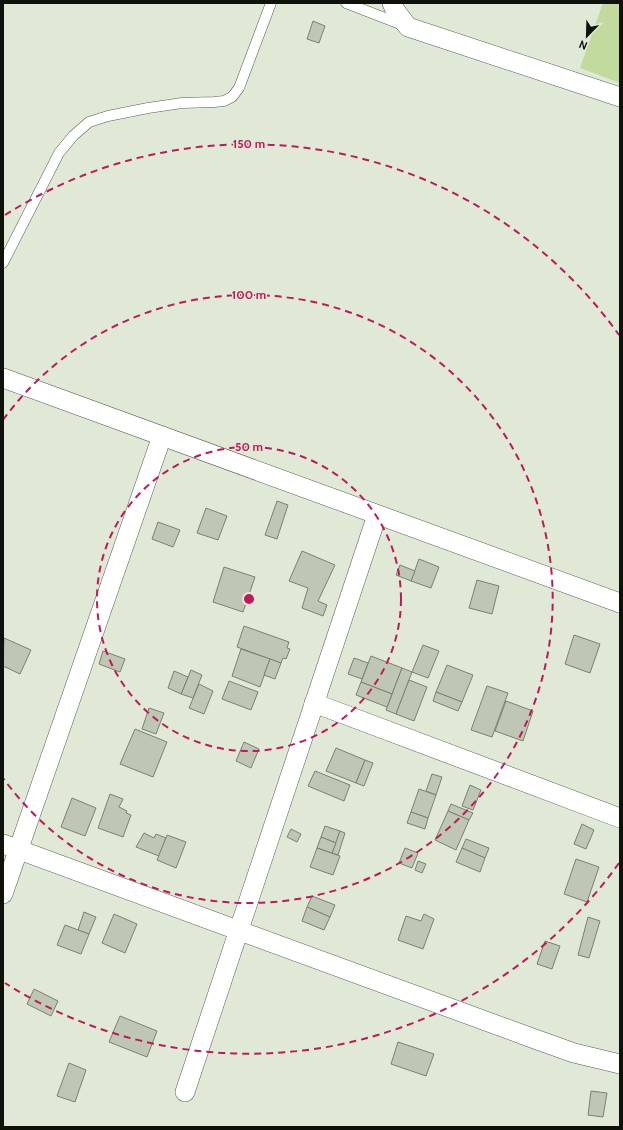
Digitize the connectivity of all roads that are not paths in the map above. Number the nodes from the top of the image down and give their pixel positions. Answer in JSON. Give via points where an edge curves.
{"nodes":[{"id":1,"x":271,"y":3,"type":"edge"},
{"id":2,"x":346,"y":3,"type":"edge"},
{"id":3,"x":392,"y":3,"type":"edge"},
{"id":4,"x":408,"y":27,"type":"junction"},
{"id":5,"x":620,"y":97,"type":"edge"},
{"id":6,"x":3,"y":264,"type":"edge"},
{"id":7,"x":3,"y":378,"type":"edge"},
{"id":8,"x":162,"y":436,"type":"junction"},
{"id":9,"x":377,"y":514,"type":"junction"},
{"id":10,"x":620,"y":603,"type":"edge"},
{"id":11,"x":314,"y":703,"type":"junction"},
{"id":12,"x":620,"y":818,"type":"edge"},
{"id":13,"x":11,"y":846,"type":"edge"},
{"id":14,"x":3,"y":894,"type":"edge"},
{"id":15,"x":238,"y":930,"type":"junction"},
{"id":16,"x":620,"y":1064,"type":"edge"},
{"id":17,"x":185,"y":1092,"type":"dead end"}],
"edges":[{"from":1,"to":6,"type":"lane","via":[[239,88],[232,97],[224,101],[182,103],[108,116],[89,122],[73,136],[59,153]]},
{"from":2,"to":4,"type":"lane"},
{"from":3,"to":4,"type":"street","via":[[394,10]]},
{"from":4,"to":5,"type":"street"},
{"from":7,"to":8,"type":"street"},
{"from":8,"to":9,"type":"street"},
{"from":8,"to":13,"type":"street"},
{"from":9,"to":10,"type":"street"},
{"from":9,"to":11,"type":"street"},
{"from":11,"to":12,"type":"street"},
{"from":11,"to":15,"type":"street"},
{"from":13,"to":14,"type":"street"},
{"from":13,"to":15,"type":"street"},
{"from":15,"to":16,"type":"street","via":[[574,1053]]},
{"from":15,"to":17,"type":"street"}]}
